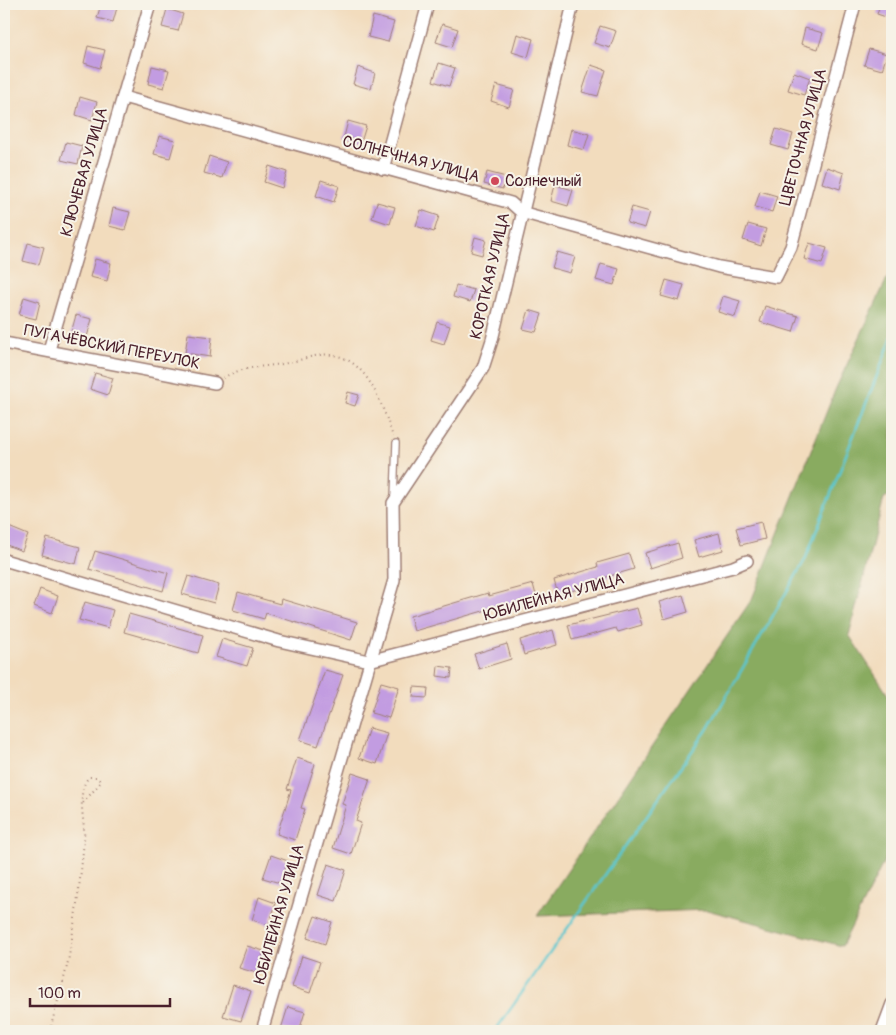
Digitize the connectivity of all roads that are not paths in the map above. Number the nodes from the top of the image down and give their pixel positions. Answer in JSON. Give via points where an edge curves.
{"nodes":[{"id":1,"x":150,"y":4,"type":"edge"},
{"id":2,"x":428,"y":4,"type":"edge"},
{"id":3,"x":573,"y":4,"type":"edge"},
{"id":4,"x":855,"y":4,"type":"edge"},
{"id":5,"x":123,"y":96,"type":"junction"},
{"id":6,"x":383,"y":169,"type":"junction"},
{"id":7,"x":521,"y":212,"type":"junction"},
{"id":8,"x":776,"y":277,"type":"joint"},
{"id":9,"x":4,"y":343,"type":"edge"},
{"id":10,"x":49,"y":350,"type":"junction"},
{"id":11,"x":215,"y":383,"type":"road end"},
{"id":12,"x":396,"y":443,"type":"road end"},
{"id":13,"x":393,"y":504,"type":"junction"},
{"id":14,"x":4,"y":560,"type":"edge"},
{"id":15,"x":747,"y":561,"type":"dead end"},
{"id":16,"x":369,"y":662,"type":"junction"},
{"id":17,"x":892,"y":1004,"type":"edge"},
{"id":18,"x":262,"y":1031,"type":"edge"},
{"id":19,"x":882,"y":1031,"type":"edge"}],
"edges":[{"from":1,"to":5,"type":"street","name":"КЛЮЧЕВАЯ УЛИЦА"},
{"from":2,"to":6,"type":"street"},
{"from":3,"to":7,"type":"street","name":"КОРОТКАЯ УЛИЦА"},
{"from":4,"to":8,"type":"street","name":"ЦВЕТОЧНАЯ УЛИЦА","via":[[791,247]]},
{"from":5,"to":6,"type":"street","name":"СОЛНЕЧНАЯ УЛИЦА"},
{"from":5,"to":10,"type":"street","name":"КЛЮЧЕВАЯ УЛИЦА"},
{"from":6,"to":7,"type":"street","name":"СОЛНЕЧНАЯ УЛИЦА","via":[[511,203]]},
{"from":7,"to":8,"type":"street","name":"СОЛНЕЧНАЯ УЛИЦА","via":[[719,267]]},
{"from":7,"to":13,"type":"street","name":"КОРОТКАЯ УЛИЦА","via":[[483,368]]},
{"from":9,"to":10,"type":"street","name":"ПУГАЧЁВСКИЙ ПЕРЕУЛОК"},
{"from":10,"to":11,"type":"street","name":"ПУГАЧЁВСКИЙ ПЕРЕУЛОК"},
{"from":12,"to":13,"type":"lane"},
{"from":13,"to":16,"type":"street","name":"ЮБИЛЕЙНАЯ УЛИЦА","via":[[394,580]]},
{"from":14,"to":16,"type":"street","name":"ЮБИЛЕЙНАЯ УЛИЦА","via":[[279,642]]},
{"from":15,"to":16,"type":"street","name":"ЮБИЛЕЙНАЯ УЛИЦА"},
{"from":16,"to":18,"type":"street","name":"ЮБИЛЕЙНАЯ УЛИЦА"},
{"from":17,"to":19,"type":"street"}]}
